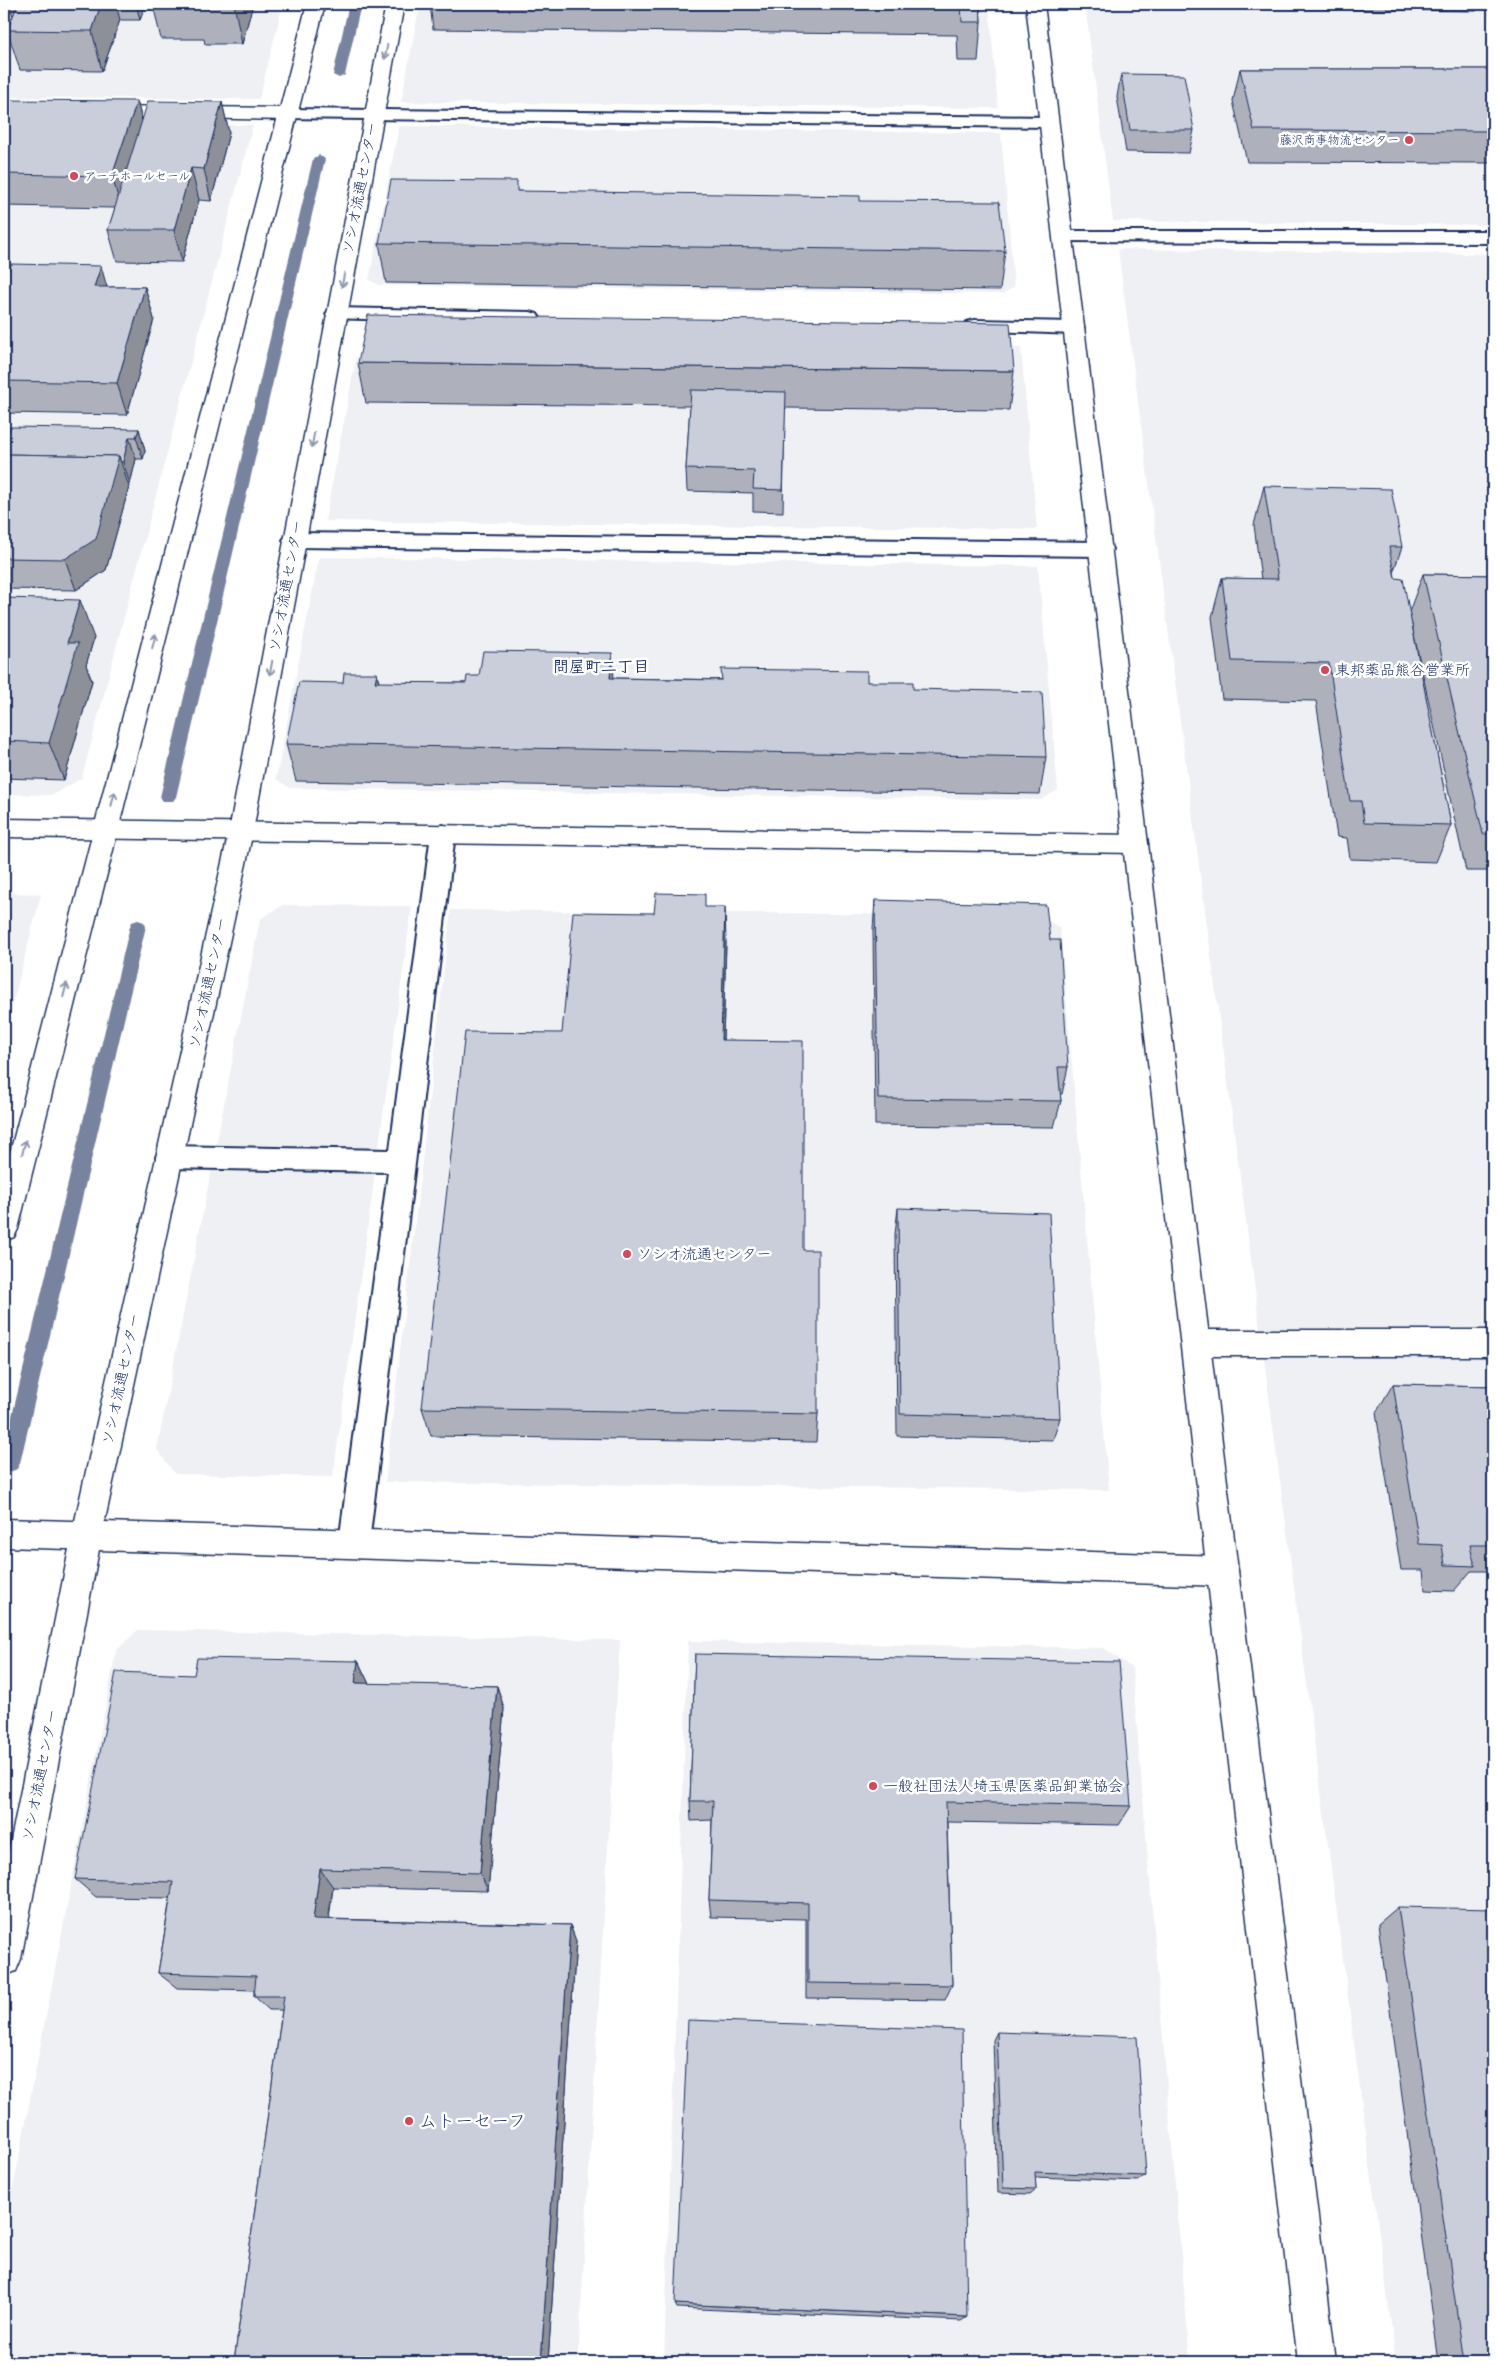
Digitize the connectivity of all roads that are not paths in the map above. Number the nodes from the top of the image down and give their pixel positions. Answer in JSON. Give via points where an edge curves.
{"nodes":[{"id":1,"x":316,"y":4,"type":"edge"},
{"id":2,"x":396,"y":4,"type":"edge"},
{"id":3,"x":1035,"y":4,"type":"edge"},
{"id":4,"x":82,"y":112,"type":"edge"},
{"id":5,"x":288,"y":114,"type":"junction"},
{"id":6,"x":374,"y":115,"type":"junction"},
{"id":7,"x":1049,"y":122,"type":"junction"},
{"id":8,"x":1064,"y":236,"type":"junction"},
{"id":9,"x":1493,"y":238,"type":"edge"},
{"id":10,"x":336,"y":314,"type":"junction"},
{"id":11,"x":546,"y":318,"type":"edge"},
{"id":12,"x":955,"y":326,"type":"edge"},
{"id":13,"x":1074,"y":328,"type":"junction"},
{"id":14,"x":294,"y":540,"type":"junction"},
{"id":15,"x":1101,"y":549,"type":"junction"},
{"id":16,"x":4,"y":828,"type":"edge"},
{"id":17,"x":106,"y":829,"type":"junction"},
{"id":18,"x":241,"y":831,"type":"junction"},
{"id":19,"x":443,"y":834,"type":"junction"},
{"id":20,"x":1136,"y":844,"type":"junction"},
{"id":21,"x":169,"y":1157,"type":"junction"},
{"id":22,"x":402,"y":1161,"type":"junction"},
{"id":23,"x":4,"y":1228,"type":"edge"},
{"id":24,"x":1493,"y":1342,"type":"edge"},
{"id":25,"x":1196,"y":1343,"type":"junction"},
{"id":26,"x":4,"y":1533,"type":"edge"},
{"id":27,"x":87,"y":1534,"type":"junction"},
{"id":28,"x":354,"y":1542,"type":"junction"},
{"id":29,"x":1223,"y":1571,"type":"junction"},
{"id":30,"x":4,"y":1959,"type":"edge"},
{"id":31,"x":1317,"y":2362,"type":"edge"}],
"edges":[{"from":1,"to":5,"type":"street"},
{"from":2,"to":6,"type":"street","name":"ソシオ流通センター","one_way":true},
{"from":3,"to":7,"type":"street"},
{"from":4,"to":5,"type":"street"},
{"from":5,"to":6,"type":"lane"},
{"from":17,"to":5,"type":"street","one_way":true},
{"from":6,"to":7,"type":"lane"},
{"from":6,"to":10,"type":"street","name":"ソシオ流通センター","one_way":true},
{"from":7,"to":8,"type":"street"},
{"from":8,"to":9,"type":"lane"},
{"from":8,"to":13,"type":"street"},
{"from":10,"to":11,"type":"lane"},
{"from":10,"to":14,"type":"street","name":"ソシオ流通センター","one_way":true},
{"from":12,"to":13,"type":"lane"},
{"from":13,"to":15,"type":"street"},
{"from":14,"to":15,"type":"lane"},
{"from":14,"to":18,"type":"street","name":"ソシオ流通センター","one_way":true},
{"from":15,"to":20,"type":"street"},
{"from":16,"to":17,"type":"street"},
{"from":17,"to":18,"type":"street"},
{"from":23,"to":17,"type":"street","one_way":true},
{"from":18,"to":19,"type":"street"},
{"from":18,"to":21,"type":"street","name":"ソシオ流通センター"},
{"from":19,"to":20,"type":"street"},
{"from":19,"to":22,"type":"lane"},
{"from":20,"to":25,"type":"street"},
{"from":21,"to":22,"type":"lane"},
{"from":21,"to":27,"type":"street","name":"ソシオ流通センター"},
{"from":22,"to":28,"type":"lane"},
{"from":24,"to":25,"type":"street"},
{"from":25,"to":29,"type":"street"},
{"from":26,"to":27,"type":"street"},
{"from":27,"to":28,"type":"street"},
{"from":27,"to":30,"type":"street","name":"ソシオ流通センター"},
{"from":28,"to":29,"type":"street"},
{"from":29,"to":31,"type":"street"}]}
